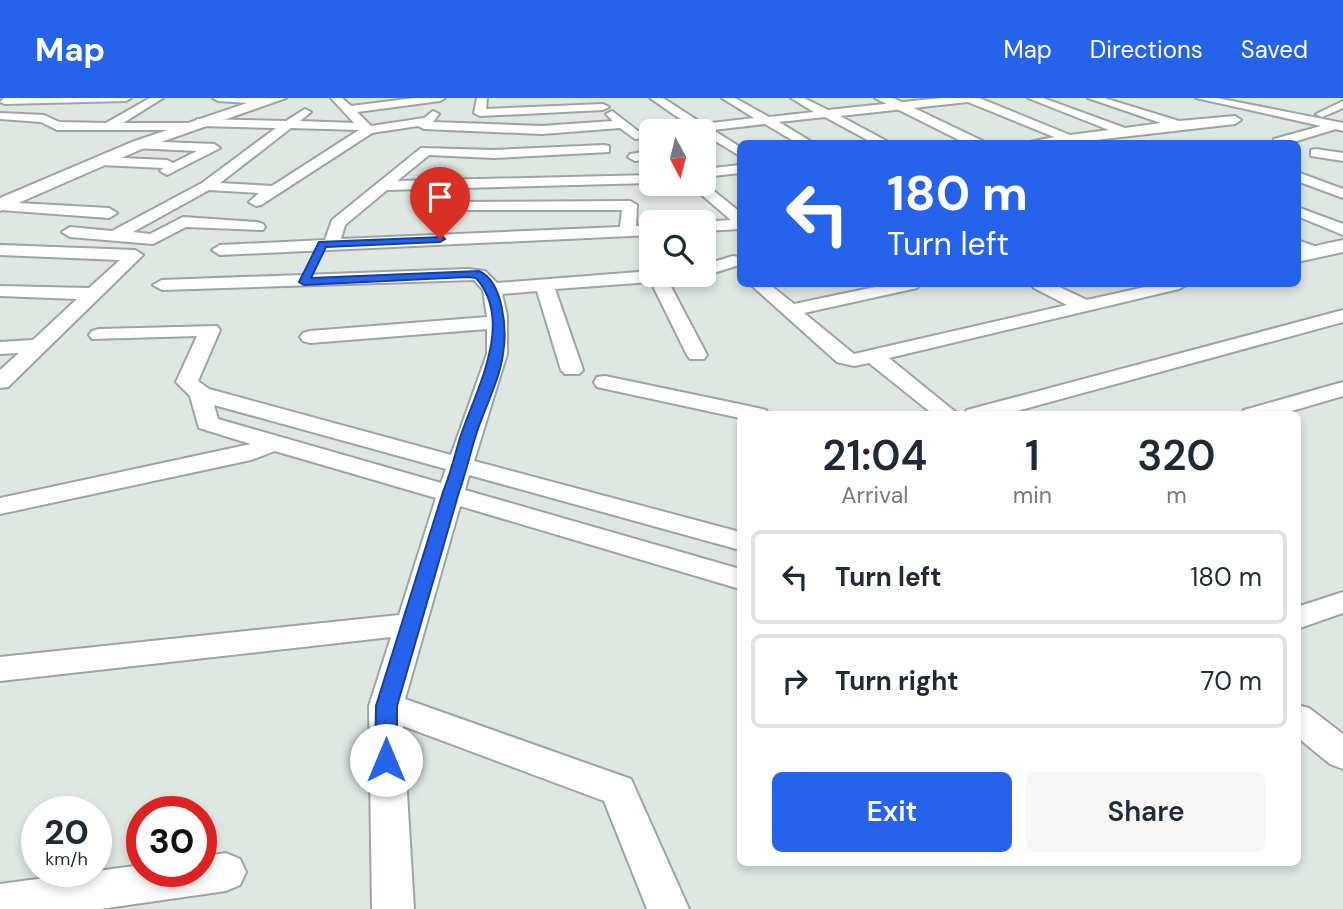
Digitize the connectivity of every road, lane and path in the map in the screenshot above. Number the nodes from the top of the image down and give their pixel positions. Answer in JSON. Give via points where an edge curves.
{"nodes":[{"id":1,"x":10,"y":98,"type":"edge"},
{"id":2,"x":105,"y":98,"type":"edge"},
{"id":3,"x":126,"y":98,"type":"edge"},
{"id":4,"x":158,"y":98,"type":"edge"},
{"id":5,"x":218,"y":98,"type":"edge"},
{"id":6,"x":336,"y":98,"type":"edge"},
{"id":7,"x":440,"y":98,"type":"edge"},
{"id":8,"x":482,"y":98,"type":"edge"},
{"id":9,"x":593,"y":98,"type":"edge"},
{"id":10,"x":655,"y":98,"type":"edge"},
{"id":11,"x":727,"y":98,"type":"edge"},
{"id":12,"x":796,"y":98,"type":"edge"},
{"id":13,"x":882,"y":98,"type":"edge"},
{"id":14,"x":970,"y":98,"type":"edge"},
{"id":15,"x":1033,"y":98,"type":"edge"},
{"id":16,"x":1093,"y":98,"type":"edge"},
{"id":17,"x":1201,"y":98,"type":"edge"},
{"id":18,"x":1243,"y":98,"type":"edge"},
{"id":19,"x":272,"y":99,"type":"edge"},
{"id":20,"x":0,"y":101,"type":"edge"},
{"id":21,"x":1229,"y":104,"type":"junction"},
{"id":22,"x":1343,"y":104,"type":"edge"},
{"id":23,"x":900,"y":106,"type":"junction"},
{"id":24,"x":603,"y":107,"type":"junction"},
{"id":25,"x":1158,"y":107,"type":"dead end"},
{"id":26,"x":350,"y":110,"type":"junction"},
{"id":27,"x":1131,"y":110,"type":"junction"},
{"id":28,"x":305,"y":112,"type":"dead end"},
{"id":29,"x":828,"y":114,"type":"junction"},
{"id":30,"x":1322,"y":114,"type":"dead end"},
{"id":31,"x":0,"y":116,"type":"edge"},
{"id":32,"x":690,"y":119,"type":"edge"},
{"id":33,"x":768,"y":120,"type":"junction"},
{"id":34,"x":1235,"y":120,"type":"dead end"},
{"id":35,"x":289,"y":124,"type":"junction"},
{"id":36,"x":623,"y":124,"type":"junction"},
{"id":37,"x":194,"y":125,"type":"junction"},
{"id":38,"x":1178,"y":125,"type":"junction"},
{"id":39,"x":108,"y":126,"type":"junction"},
{"id":40,"x":716,"y":126,"type":"edge"},
{"id":41,"x":1339,"y":126,"type":"edge"},
{"id":42,"x":367,"y":129,"type":"junction"},
{"id":43,"x":1125,"y":132,"type":"junction"},
{"id":44,"x":639,"y":134,"type":"edge"},
{"id":45,"x":716,"y":136,"type":"edge"},
{"id":46,"x":1068,"y":138,"type":"junction"},
{"id":47,"x":801,"y":140,"type":"edge"},
{"id":48,"x":878,"y":140,"type":"edge"},
{"id":49,"x":972,"y":140,"type":"edge"},
{"id":50,"x":1054,"y":140,"type":"edge"},
{"id":51,"x":1286,"y":140,"type":"edge"},
{"id":52,"x":138,"y":145,"type":"junction"},
{"id":53,"x":716,"y":148,"type":"edge"},
{"id":54,"x":604,"y":149,"type":"dead end"},
{"id":55,"x":736,"y":149,"type":"edge"},
{"id":56,"x":1316,"y":153,"type":"dead end"},
{"id":57,"x":639,"y":156,"type":"edge"},
{"id":58,"x":635,"y":157,"type":"dead end"},
{"id":59,"x":1343,"y":157,"type":"edge"},
{"id":60,"x":101,"y":161,"type":"junction"},
{"id":61,"x":737,"y":169,"type":"edge"},
{"id":62,"x":716,"y":172,"type":"edge"},
{"id":63,"x":1329,"y":175,"type":"dead end"},
{"id":64,"x":1301,"y":177,"type":"edge"},
{"id":65,"x":1301,"y":178,"type":"edge"},
{"id":66,"x":639,"y":179,"type":"edge"},
{"id":67,"x":464,"y":184,"type":"junction"},
{"id":68,"x":207,"y":186,"type":"junction"},
{"id":69,"x":383,"y":186,"type":"junction"},
{"id":70,"x":275,"y":190,"type":"junction"},
{"id":71,"x":1343,"y":194,"type":"edge"},
{"id":72,"x":710,"y":196,"type":"edge"},
{"id":73,"x":256,"y":202,"type":"dead end"},
{"id":74,"x":0,"y":205,"type":"edge"},
{"id":75,"x":109,"y":213,"type":"dead end"},
{"id":76,"x":1301,"y":213,"type":"edge"},
{"id":77,"x":434,"y":219,"type":"joint"},
{"id":78,"x":737,"y":219,"type":"edge"},
{"id":79,"x":737,"y":222,"type":"edge"},
{"id":80,"x":716,"y":225,"type":"edge"},
{"id":81,"x":257,"y":227,"type":"dead end"},
{"id":82,"x":1343,"y":230,"type":"edge"},
{"id":83,"x":628,"y":231,"type":"junction"},
{"id":84,"x":639,"y":231,"type":"edge"},
{"id":85,"x":70,"y":232,"type":"dead end"},
{"id":86,"x":114,"y":236,"type":"junction"},
{"id":87,"x":328,"y":244,"type":"junction"},
{"id":88,"x":1343,"y":246,"type":"edge"},
{"id":89,"x":0,"y":250,"type":"edge"},
{"id":90,"x":220,"y":250,"type":"dead end"},
{"id":91,"x":1303,"y":251,"type":"edge"},
{"id":92,"x":737,"y":263,"type":"edge"},
{"id":93,"x":716,"y":268,"type":"edge"},
{"id":94,"x":639,"y":277,"type":"edge"},
{"id":95,"x":304,"y":282,"type":"junction"},
{"id":96,"x":162,"y":285,"type":"dead end"},
{"id":97,"x":544,"y":285,"type":"junction"},
{"id":98,"x":669,"y":287,"type":"edge"},
{"id":99,"x":762,"y":287,"type":"edge"},
{"id":100,"x":898,"y":287,"type":"edge"},
{"id":101,"x":1046,"y":287,"type":"edge"},
{"id":102,"x":1167,"y":287,"type":"edge"},
{"id":103,"x":492,"y":289,"type":"junction"},
{"id":104,"x":0,"y":291,"type":"edge"},
{"id":105,"x":94,"y":294,"type":"junction"},
{"id":106,"x":1084,"y":306,"type":"junction"},
{"id":107,"x":790,"y":311,"type":"junction"},
{"id":108,"x":1339,"y":319,"type":"edge"},
{"id":109,"x":497,"y":322,"type":"junction"},
{"id":110,"x":99,"y":335,"type":"dead end"},
{"id":111,"x":310,"y":337,"type":"dead end"},
{"id":112,"x":39,"y":346,"type":"junction"},
{"id":113,"x":0,"y":348,"type":"edge"},
{"id":114,"x":697,"y":355,"type":"dead end"},
{"id":115,"x":873,"y":356,"type":"junction"},
{"id":116,"x":572,"y":370,"type":"dead end"},
{"id":117,"x":0,"y":382,"type":"edge"},
{"id":118,"x":605,"y":382,"type":"dead end"},
{"id":119,"x":1339,"y":393,"type":"edge"},
{"id":120,"x":201,"y":394,"type":"junction"},
{"id":121,"x":268,"y":411,"type":"junction"},
{"id":122,"x":739,"y":411,"type":"edge"},
{"id":123,"x":943,"y":411,"type":"edge"},
{"id":124,"x":990,"y":411,"type":"edge"},
{"id":125,"x":1268,"y":411,"type":"edge"},
{"id":126,"x":236,"y":432,"type":"junction"},
{"id":127,"x":271,"y":443,"type":"junction"},
{"id":128,"x":463,"y":464,"type":"junction"},
{"id":129,"x":451,"y":492,"type":"junction"},
{"id":130,"x":0,"y":506,"type":"edge"},
{"id":131,"x":737,"y":540,"type":"edge"},
{"id":132,"x":737,"y":578,"type":"edge"},
{"id":133,"x":1343,"y":602,"type":"edge"},
{"id":134,"x":1301,"y":617,"type":"edge"},
{"id":135,"x":412,"y":624,"type":"junction"},
{"id":136,"x":0,"y":669,"type":"edge"},
{"id":137,"x":386,"y":706,"type":"junction"},
{"id":138,"x":1301,"y":721,"type":"edge"},
{"id":139,"x":1343,"y":754,"type":"edge"},
{"id":140,"x":226,"y":872,"type":"dead end"},
{"id":141,"x":0,"y":904,"type":"edge"},
{"id":142,"x":393,"y":909,"type":"edge"},
{"id":143,"x":668,"y":909,"type":"edge"}],
"edges":[{"from":1,"to":20,"type":"street"},
{"from":2,"to":3,"type":"street"},
{"from":2,"to":20,"type":"street"},
{"from":4,"to":39,"type":"street"},
{"from":5,"to":19,"type":"street"},
{"from":6,"to":26,"type":"street"},
{"from":7,"to":26,"type":"street"},
{"from":8,"to":24,"type":"street","via":[[480,113]]},
{"from":9,"to":24,"type":"street"},
{"from":10,"to":32,"type":"street"},
{"from":11,"to":33,"type":"street"},
{"from":12,"to":29,"type":"street"},
{"from":13,"to":23,"type":"street"},
{"from":14,"to":23,"type":"street"},
{"from":14,"to":46,"type":"street"},
{"from":15,"to":43,"type":"street"},
{"from":16,"to":27,"type":"street"},
{"from":17,"to":21,"type":"street"},
{"from":18,"to":21,"type":"street"},
{"from":19,"to":37,"type":"street"},
{"from":21,"to":41,"type":"street"},
{"from":22,"to":30,"type":"street"},
{"from":23,"to":29,"type":"street"},
{"from":23,"to":49,"type":"street"},
{"from":24,"to":36,"type":"street"},
{"from":25,"to":27,"type":"street"},
{"from":26,"to":42,"type":"street"},
{"from":27,"to":38,"type":"street"},
{"from":28,"to":35,"type":"street"},
{"from":29,"to":33,"type":"street"},
{"from":29,"to":48,"type":"street"},
{"from":31,"to":39,"type":"street","via":[[44,119],[57,126]]},
{"from":33,"to":40,"type":"street"},
{"from":33,"to":47,"type":"street"},
{"from":34,"to":38,"type":"street"},
{"from":35,"to":37,"type":"street"},
{"from":35,"to":42,"type":"street"},
{"from":35,"to":68,"type":"street"},
{"from":36,"to":42,"type":"street","via":[[542,130],[424,125],[429,117]]},
{"from":36,"to":44,"type":"street"},
{"from":37,"to":39,"type":"street"},
{"from":37,"to":52,"type":"street"},
{"from":38,"to":43,"type":"street"},
{"from":41,"to":51,"type":"street"},
{"from":42,"to":70,"type":"street"},
{"from":43,"to":46,"type":"street"},
{"from":45,"to":55,"type":"street"},
{"from":46,"to":50,"type":"street"},
{"from":52,"to":60,"type":"street"},
{"from":52,"to":60,"type":"street","via":[[214,148],[173,168]]},
{"from":53,"to":55,"type":"street"},
{"from":54,"to":69,"type":"street","via":[[426,150]]},
{"from":56,"to":59,"type":"street"},
{"from":57,"to":58,"type":"street"},
{"from":60,"to":74,"type":"street"},
{"from":61,"to":62,"type":"street"},
{"from":63,"to":64,"type":"street"},
{"from":65,"to":71,"type":"street"},
{"from":66,"to":67,"type":"street"},
{"from":67,"to":69,"type":"street"},
{"from":67,"to":77,"type":"street"},
{"from":68,"to":70,"type":"street"},
{"from":68,"to":86,"type":"street"},
{"from":69,"to":87,"type":"street","via":[[338,223]]},
{"from":70,"to":73,"type":"street"},
{"from":72,"to":78,"type":"street"},
{"from":74,"to":75,"type":"street"},
{"from":76,"to":82,"type":"street"},
{"from":77,"to":83,"type":"street","via":[[630,205]]},
{"from":79,"to":80,"type":"street"},
{"from":81,"to":86,"type":"street","via":[[183,222],[153,239]]},
{"from":83,"to":84,"type":"street"},
{"from":83,"to":87,"type":"street"},
{"from":85,"to":86,"type":"street"},
{"from":87,"to":90,"type":"street"},
{"from":87,"to":95,"type":"street"},
{"from":88,"to":91,"type":"street"},
{"from":89,"to":105,"type":"street","via":[[135,255]]},
{"from":92,"to":93,"type":"street"},
{"from":94,"to":97,"type":"street"},
{"from":95,"to":96,"type":"street"},
{"from":95,"to":103,"type":"street","via":[[468,274],[479,275]]},
{"from":97,"to":103,"type":"street"},
{"from":97,"to":116,"type":"street"},
{"from":98,"to":114,"type":"street"},
{"from":99,"to":107,"type":"street"},
{"from":100,"to":107,"type":"street"},
{"from":101,"to":106,"type":"street"},
{"from":102,"to":106,"type":"street"},
{"from":103,"to":109,"type":"street"},
{"from":104,"to":105,"type":"street"},
{"from":105,"to":112,"type":"street"},
{"from":106,"to":115,"type":"street"},
{"from":107,"to":115,"type":"street","via":[[844,358]]},
{"from":108,"to":124,"type":"street"},
{"from":109,"to":111,"type":"street"},
{"from":109,"to":128,"type":"street","via":[[497,354]]},
{"from":110,"to":120,"type":"street","via":[[210,330],[187,382]]},
{"from":112,"to":113,"type":"street"},
{"from":112,"to":117,"type":"street"},
{"from":115,"to":123,"type":"street"},
{"from":118,"to":122,"type":"street"},
{"from":119,"to":125,"type":"street"},
{"from":120,"to":121,"type":"street"},
{"from":120,"to":126,"type":"street","via":[[207,423]]},
{"from":121,"to":126,"type":"street"},
{"from":121,"to":128,"type":"street"},
{"from":126,"to":127,"type":"street"},
{"from":127,"to":129,"type":"street"},
{"from":127,"to":130,"type":"street","via":[[251,453]]},
{"from":128,"to":129,"type":"street"},
{"from":128,"to":131,"type":"street"},
{"from":129,"to":132,"type":"street"},
{"from":129,"to":135,"type":"street"},
{"from":133,"to":134,"type":"street"},
{"from":135,"to":136,"type":"street"},
{"from":135,"to":137,"type":"street"},
{"from":137,"to":142,"type":"street"},
{"from":137,"to":143,"type":"street","via":[[618,790]]},
{"from":138,"to":139,"type":"street"},
{"from":140,"to":141,"type":"street"}]}
